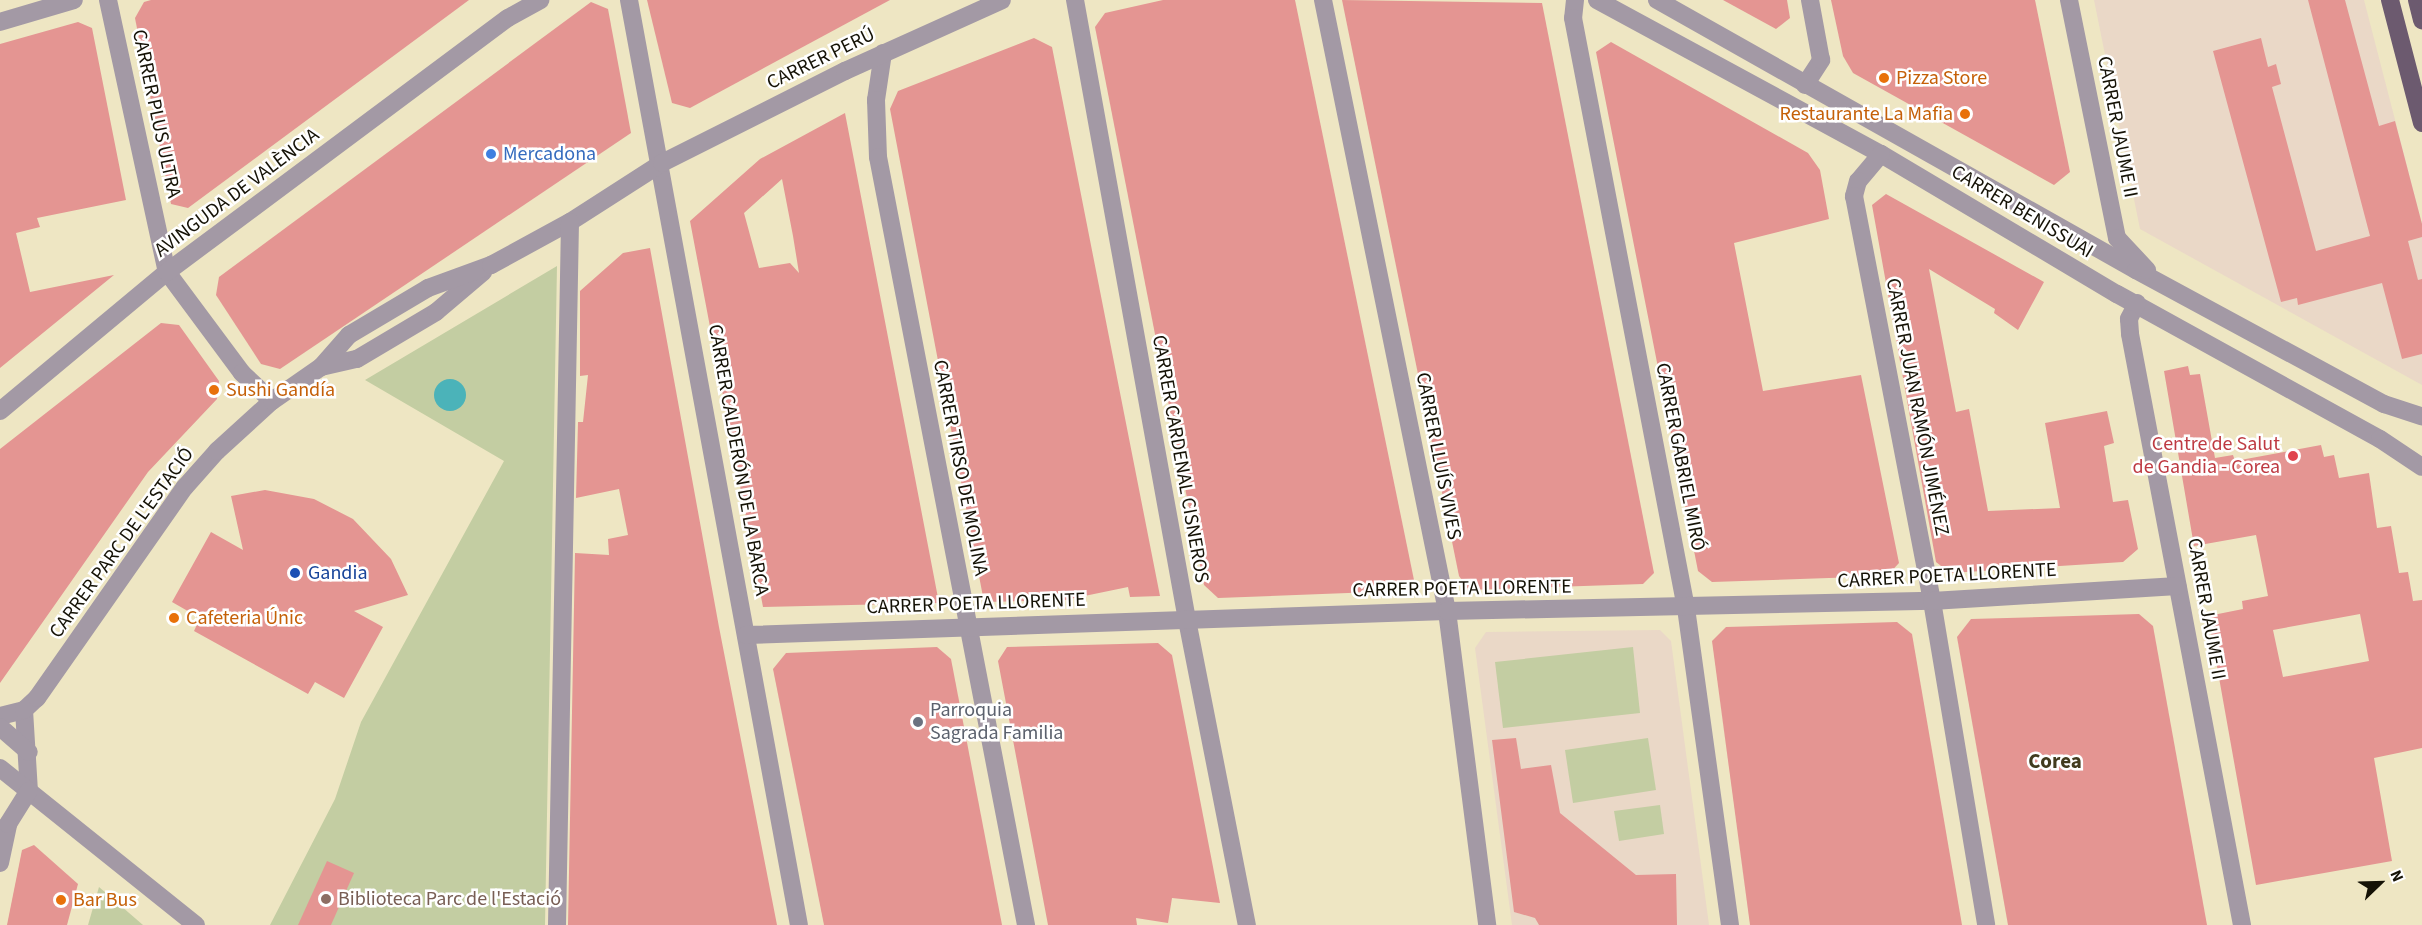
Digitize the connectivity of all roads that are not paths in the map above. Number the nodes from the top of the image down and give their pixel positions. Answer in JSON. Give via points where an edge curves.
{"nodes":[{"id":1,"x":74,"y":0,"type":"edge"},
{"id":2,"x":108,"y":0,"type":"edge"},
{"id":3,"x":523,"y":0,"type":"edge"},
{"id":4,"x":540,"y":0,"type":"edge"},
{"id":5,"x":1002,"y":0,"type":"edge"},
{"id":6,"x":1075,"y":0,"type":"edge"},
{"id":7,"x":1323,"y":0,"type":"edge"},
{"id":8,"x":1575,"y":0,"type":"edge"},
{"id":9,"x":1597,"y":0,"type":"edge"},
{"id":10,"x":1657,"y":0,"type":"edge"},
{"id":11,"x":1810,"y":0,"type":"edge"},
{"id":12,"x":2069,"y":0,"type":"edge"},
{"id":13,"x":2390,"y":0,"type":"edge"},
{"id":14,"x":2417,"y":0,"type":"edge"},
{"id":15,"x":628,"y":1,"type":"edge"},
{"id":16,"x":508,"y":18,"type":"junction"},
{"id":17,"x":2422,"y":21,"type":"edge"},
{"id":18,"x":0,"y":22,"type":"edge"},
{"id":19,"x":883,"y":53,"type":"junction"},
{"id":20,"x":1805,"y":86,"type":"junction"},
{"id":21,"x":2422,"y":123,"type":"edge"},
{"id":22,"x":1881,"y":154,"type":"junction"},
{"id":23,"x":662,"y":164,"type":"junction"},
{"id":24,"x":570,"y":222,"type":"junction"},
{"id":25,"x":491,"y":265,"type":"junction"},
{"id":26,"x":167,"y":272,"type":"junction"},
{"id":27,"x":2158,"y":282,"type":"junction"},
{"id":28,"x":2137,"y":303,"type":"junction"},
{"id":29,"x":321,"y":366,"type":"junction"},
{"id":30,"x":272,"y":401,"type":"junction"},
{"id":31,"x":0,"y":411,"type":"edge"},
{"id":32,"x":2422,"y":416,"type":"edge"},
{"id":33,"x":2422,"y":467,"type":"edge"},
{"id":34,"x":2178,"y":586,"type":"junction"},
{"id":35,"x":1932,"y":601,"type":"junction"},
{"id":36,"x":1686,"y":608,"type":"junction"},
{"id":37,"x":1447,"y":611,"type":"junction"},
{"id":38,"x":1186,"y":620,"type":"junction"},
{"id":39,"x":967,"y":627,"type":"junction"},
{"id":40,"x":746,"y":635,"type":"junction"},
{"id":41,"x":24,"y":710,"type":"junction"},
{"id":42,"x":0,"y":716,"type":"edge"},
{"id":43,"x":0,"y":727,"type":"edge"},
{"id":44,"x":29,"y":752,"type":"junction"},
{"id":45,"x":0,"y":768,"type":"edge"},
{"id":46,"x":29,"y":791,"type":"junction"},
{"id":47,"x":0,"y":863,"type":"edge"},
{"id":48,"x":196,"y":925,"type":"edge"},
{"id":49,"x":557,"y":925,"type":"edge"},
{"id":50,"x":799,"y":925,"type":"edge"},
{"id":51,"x":1026,"y":925,"type":"edge"},
{"id":52,"x":1247,"y":925,"type":"edge"},
{"id":53,"x":1487,"y":925,"type":"edge"},
{"id":54,"x":1730,"y":925,"type":"edge"},
{"id":55,"x":1986,"y":925,"type":"edge"},
{"id":56,"x":2242,"y":925,"type":"edge"}],
"edges":[{"from":1,"to":18,"type":"street"},
{"from":2,"to":26,"type":"street","name":"CARRER PLUS ULTRA"},
{"from":3,"to":16,"type":"street","name":"AVINGUDA DE VALÈNCIA"},
{"from":4,"to":16,"type":"street","name":"AVINGUDA DE VALÈNCIA"},
{"from":5,"to":19,"type":"street","name":"CARRER PERÚ"},
{"from":6,"to":38,"type":"street","name":"CARRER CARDENAL CISNEROS"},
{"from":7,"to":37,"type":"street","name":"CARRER LLUÍS VIVES"},
{"from":8,"to":36,"type":"street","name":"CARRER GABRIEL MIRÓ","via":[[1573,18]]},
{"from":9,"to":22,"type":"street","name":"CARRER BENISSUAI"},
{"from":10,"to":20,"type":"street","name":"CARRER BENISSUAI"},
{"from":11,"to":20,"type":"street","via":[[1821,60]]},
{"from":12,"to":27,"type":"street","name":"CARRER JAUME II","via":[[2117,238]]},
{"from":13,"to":21,"type":"main road"},
{"from":14,"to":17,"type":"main road"},
{"from":15,"to":23,"type":"street","name":"CARRER CALDERÓN DE LA BARCA"},
{"from":16,"to":26,"type":"street","name":"AVINGUDA DE VALÈNCIA"},
{"from":19,"to":23,"type":"street","name":"CARRER PERÚ"},
{"from":19,"to":39,"type":"street","name":"CARRER TIRSO DE MOLINA","via":[[876,100],[878,157]]},
{"from":20,"to":27,"type":"street","name":"CARRER BENISSUAI"},
{"from":22,"to":28,"type":"street","name":"CARRER BENISSUAI"},
{"from":22,"to":35,"type":"street","name":"CARRER JUAN RAMÓN JIMÉNEZ","via":[[1858,181],[1854,196]]},
{"from":23,"to":24,"type":"street","name":"CARRER PARC DE L'ESTACIÓ"},
{"from":23,"to":40,"type":"street","name":"CARRER CALDERÓN DE LA BARCA"},
{"from":24,"to":25,"type":"street","name":"CARRER PARC DE L'ESTACIÓ"},
{"from":24,"to":49,"type":"street"},
{"from":25,"to":29,"type":"street","name":"CARRER PARC DE L'ESTACIÓ","via":[[428,288],[359,329]]},
{"from":25,"to":29,"type":"street","name":"CARRER PARC DE L'ESTACIÓ","via":[[436,312],[357,359]]},
{"from":26,"to":30,"type":"street","via":[[242,373]]},
{"from":26,"to":31,"type":"street","name":"AVINGUDA DE VALÈNCIA"},
{"from":27,"to":32,"type":"street","name":"CARRER BENISSUAI","via":[[2384,404]]},
{"from":28,"to":33,"type":"street","name":"CARRER BENISSUAI","via":[[2380,439]]},
{"from":28,"to":34,"type":"street","name":"CARRER JAUME II","via":[[2129,319],[2130,334]]},
{"from":29,"to":30,"type":"street","name":"CARRER PARC DE L'ESTACIÓ"},
{"from":30,"to":41,"type":"street","name":"CARRER PARC DE L'ESTACIÓ","via":[[225,443],[185,488],[48,683]]},
{"from":34,"to":35,"type":"street","name":"CARRER POETA LLORENTE"},
{"from":34,"to":56,"type":"street","name":"CARRER JAUME II"},
{"from":35,"to":36,"type":"street","name":"CARRER POETA LLORENTE"},
{"from":35,"to":55,"type":"street","name":"CARRER JUAN RAMÓN JIMÉNEZ"},
{"from":36,"to":37,"type":"street","name":"CARRER POETA LLORENTE"},
{"from":36,"to":54,"type":"street","name":"CARRER GABRIEL MIRÓ"},
{"from":37,"to":38,"type":"street","name":"CARRER POETA LLORENTE"},
{"from":37,"to":53,"type":"street","name":"CARRER LLUÍS VIVES"},
{"from":38,"to":39,"type":"street","name":"CARRER POETA LLORENTE"},
{"from":38,"to":52,"type":"street","name":"CARRER CARDENAL CISNEROS"},
{"from":39,"to":40,"type":"street","name":"CARRER POETA LLORENTE"},
{"from":39,"to":51,"type":"street","name":"CARRER TIRSO DE MOLINA"},
{"from":40,"to":50,"type":"street","name":"CARRER CALDERÓN DE LA BARCA"},
{"from":41,"to":42,"type":"street"},
{"from":41,"to":44,"type":"street"},
{"from":43,"to":44,"type":"street"},
{"from":44,"to":46,"type":"street"},
{"from":45,"to":46,"type":"street"},
{"from":46,"to":47,"type":"street","via":[[8,824]]},
{"from":46,"to":48,"type":"street"}]}
